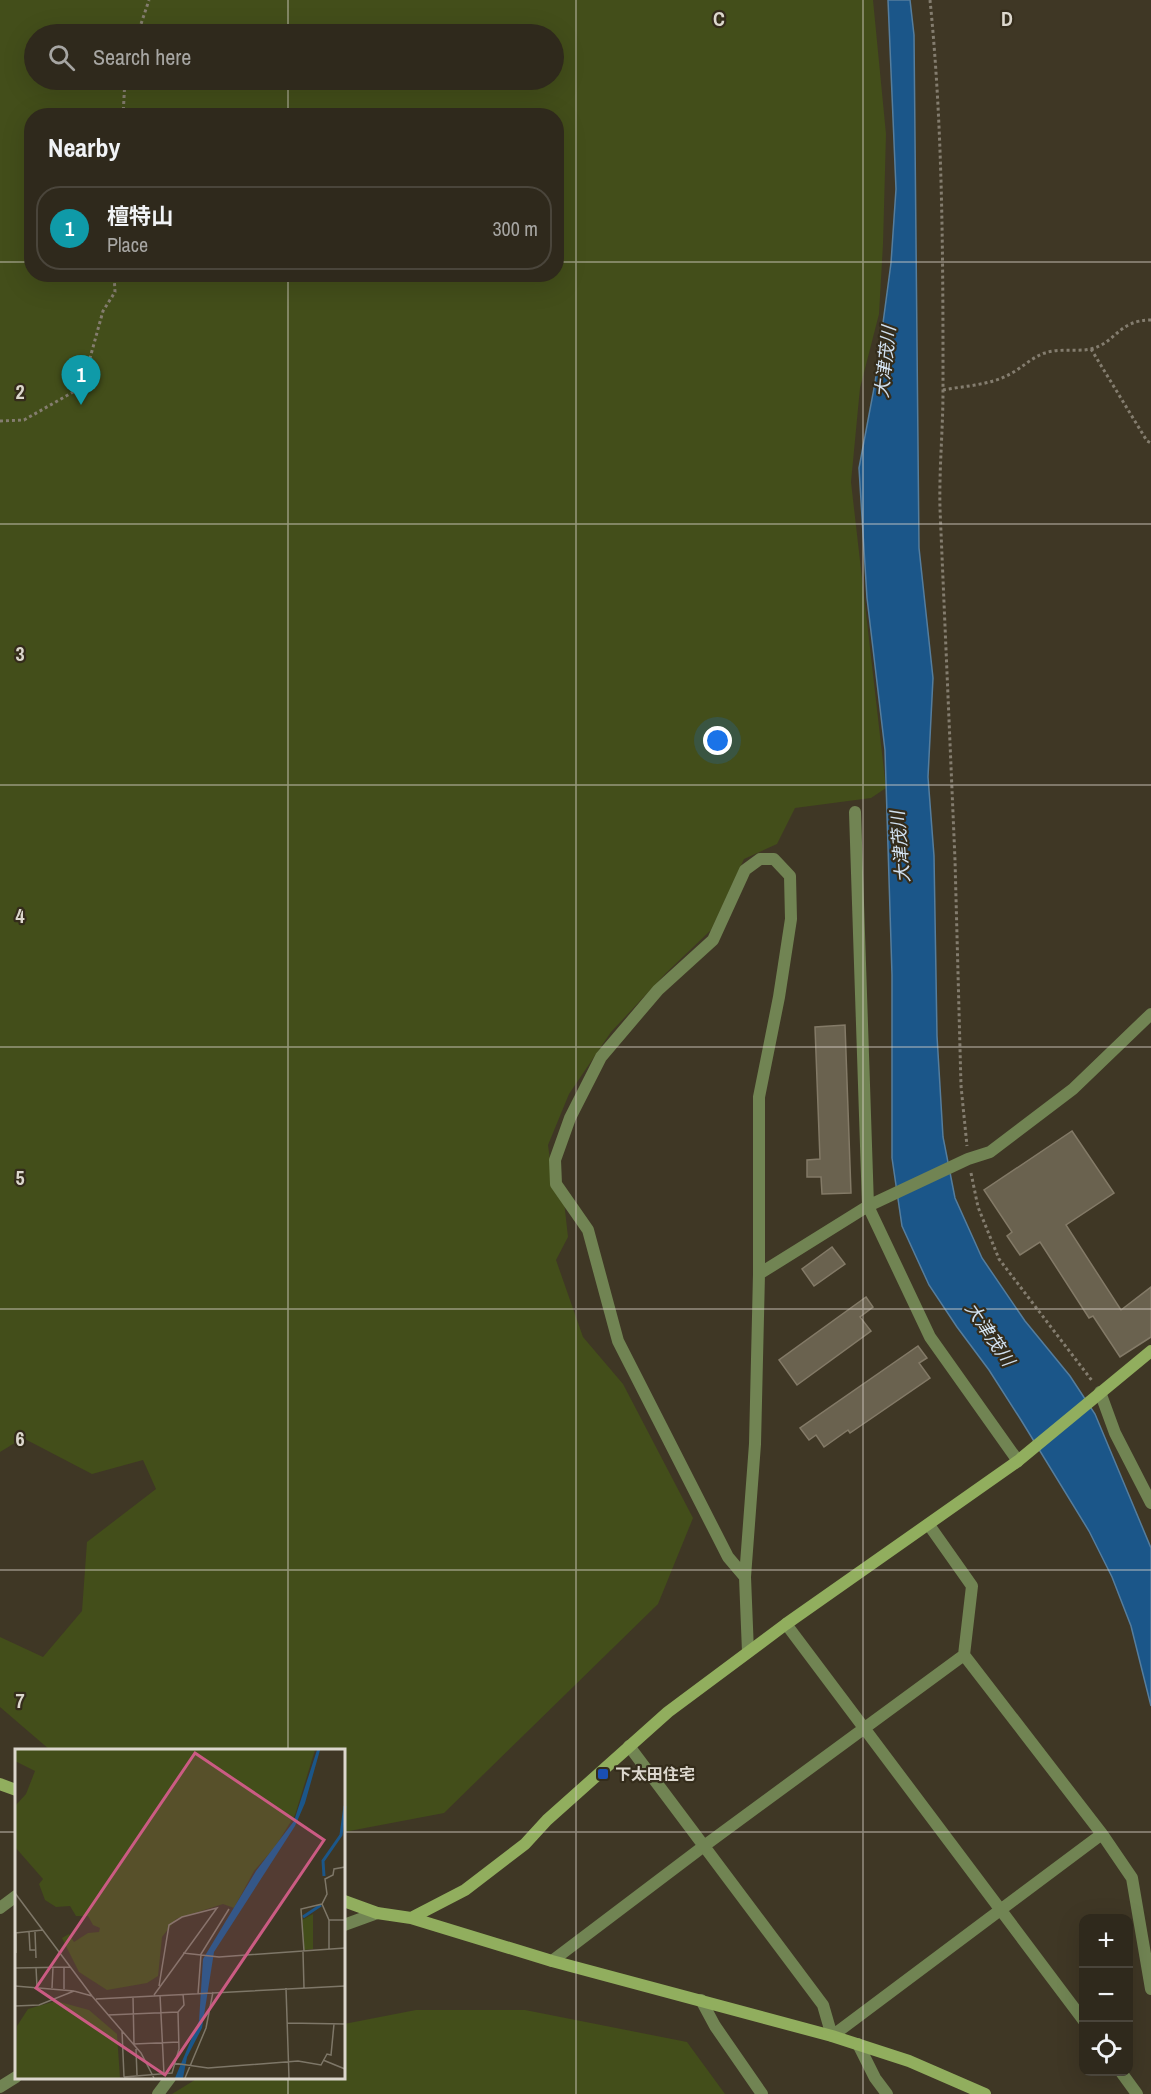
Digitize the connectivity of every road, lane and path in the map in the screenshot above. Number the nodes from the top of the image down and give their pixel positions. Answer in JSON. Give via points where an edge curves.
{"nodes":[{"id":1,"x":149,"y":0,"type":"edge"},
{"id":2,"x":930,"y":0,"type":"edge"},
{"id":3,"x":141,"y":24,"type":"edge"},
{"id":4,"x":124,"y":90,"type":"edge"},
{"id":5,"x":123,"y":108,"type":"edge"},
{"id":6,"x":114,"y":282,"type":"edge"},
{"id":7,"x":1151,"y":320,"type":"edge"},
{"id":8,"x":1091,"y":349,"type":"junction"},
{"id":9,"x":943,"y":390,"type":"junction"},
{"id":10,"x":0,"y":421,"type":"edge"},
{"id":11,"x":1151,"y":443,"type":"edge"},
{"id":12,"x":855,"y":812,"type":"dead end"},
{"id":13,"x":1151,"y":1014,"type":"edge"},
{"id":14,"x":969,"y":1159,"type":"junction"},
{"id":15,"x":868,"y":1206,"type":"junction"},
{"id":16,"x":759,"y":1274,"type":"junction"},
{"id":17,"x":1151,"y":1351,"type":"edge"},
{"id":18,"x":1100,"y":1392,"type":"junction"},
{"id":19,"x":1018,"y":1461,"type":"junction"},
{"id":20,"x":1151,"y":1503,"type":"edge"},
{"id":21,"x":929,"y":1525,"type":"junction"},
{"id":22,"x":745,"y":1577,"type":"junction"},
{"id":23,"x":786,"y":1623,"type":"junction"},
{"id":24,"x":748,"y":1652,"type":"junction"},
{"id":25,"x":964,"y":1655,"type":"junction"},
{"id":26,"x":865,"y":1728,"type":"junction"},
{"id":27,"x":629,"y":1746,"type":"junction"},
{"id":28,"x":0,"y":1784,"type":"edge"},
{"id":29,"x":15,"y":1790,"type":"edge"},
{"id":30,"x":1102,"y":1834,"type":"junction"},
{"id":31,"x":704,"y":1846,"type":"junction"},
{"id":32,"x":15,"y":1899,"type":"edge"},
{"id":33,"x":345,"y":1901,"type":"edge"},
{"id":34,"x":0,"y":1908,"type":"edge"},
{"id":35,"x":1002,"y":1910,"type":"junction"},
{"id":36,"x":378,"y":1913,"type":"junction"},
{"id":37,"x":411,"y":1918,"type":"junction"},
{"id":38,"x":345,"y":1924,"type":"edge"},
{"id":39,"x":552,"y":1961,"type":"junction"},
{"id":40,"x":1151,"y":1988,"type":"edge"},
{"id":41,"x":701,"y":2000,"type":"junction"},
{"id":42,"x":1079,"y":2016,"type":"edge"},
{"id":43,"x":832,"y":2036,"type":"junction"},
{"id":44,"x":858,"y":2044,"type":"junction"},
{"id":45,"x":1124,"y":2076,"type":"edge"},
{"id":46,"x":169,"y":2079,"type":"edge"},
{"id":47,"x":1151,"y":2091,"type":"edge"},
{"id":48,"x":158,"y":2094,"type":"edge"},
{"id":49,"x":762,"y":2094,"type":"edge"},
{"id":50,"x":887,"y":2094,"type":"edge"},
{"id":51,"x":985,"y":2094,"type":"edge"},
{"id":52,"x":1137,"y":2094,"type":"edge"},
{"id":53,"x":1145,"y":2094,"type":"edge"}],
"edges":[{"from":1,"to":3,"type":"path"},
{"from":2,"to":9,"type":"path","via":[[942,204]]},
{"from":4,"to":5,"type":"path"},
{"from":6,"to":10,"type":"path","via":[[115,292],[103,311],[82,387],[24,420]]},
{"from":7,"to":8,"type":"path","via":[[1131,322]]},
{"from":8,"to":9,"type":"path","via":[[1048,351],[999,379]]},
{"from":8,"to":11,"type":"path"},
{"from":9,"to":14,"type":"path","via":[[940,509],[961,1086]]},
{"from":12,"to":15,"type":"street"},
{"from":13,"to":14,"type":"street","via":[[1073,1089],[990,1152]]},
{"from":14,"to":15,"type":"street"},
{"from":14,"to":18,"type":"path","via":[[978,1207],[999,1259]]},
{"from":15,"to":16,"type":"street"},
{"from":15,"to":19,"type":"street","via":[[930,1337]]},
{"from":16,"to":22,"type":"street","via":[[755,1444]]},
{"from":16,"to":22,"type":"street","via":[[759,1097],[791,919],[790,876],[774,859],[760,859],[745,870],[713,939],[658,990],[601,1057],[570,1118],[555,1160],[555,1184],[588,1230],[618,1341],[728,1557]]},
{"from":17,"to":18,"type":"street"},
{"from":18,"to":19,"type":"street"},
{"from":18,"to":20,"type":"street","via":[[1115,1433]]},
{"from":19,"to":21,"type":"street"},
{"from":21,"to":23,"type":"street"},
{"from":21,"to":25,"type":"street","via":[[972,1586]]},
{"from":22,"to":24,"type":"street"},
{"from":23,"to":24,"type":"street"},
{"from":23,"to":26,"type":"street"},
{"from":24,"to":27,"type":"street"},
{"from":25,"to":26,"type":"street"},
{"from":25,"to":30,"type":"street"},
{"from":26,"to":31,"type":"street"},
{"from":26,"to":35,"type":"street"},
{"from":27,"to":31,"type":"street"},
{"from":27,"to":37,"type":"street","via":[[525,1844],[465,1890]]},
{"from":28,"to":29,"type":"street"},
{"from":30,"to":35,"type":"street"},
{"from":30,"to":40,"type":"street","via":[[1131,1878]]},
{"from":31,"to":39,"type":"street"},
{"from":31,"to":43,"type":"street","via":[[823,2005]]},
{"from":32,"to":34,"type":"street"},
{"from":33,"to":36,"type":"street"},
{"from":35,"to":42,"type":"street"},
{"from":35,"to":43,"type":"street"},
{"from":36,"to":37,"type":"street"},
{"from":36,"to":38,"type":"street"},
{"from":37,"to":39,"type":"street"},
{"from":39,"to":41,"type":"street"},
{"from":41,"to":43,"type":"street"},
{"from":41,"to":49,"type":"street"},
{"from":43,"to":44,"type":"street"},
{"from":44,"to":50,"type":"street"},
{"from":44,"to":51,"type":"street"},
{"from":45,"to":52,"type":"street"},
{"from":46,"to":48,"type":"street"},
{"from":47,"to":53,"type":"street"}]}
